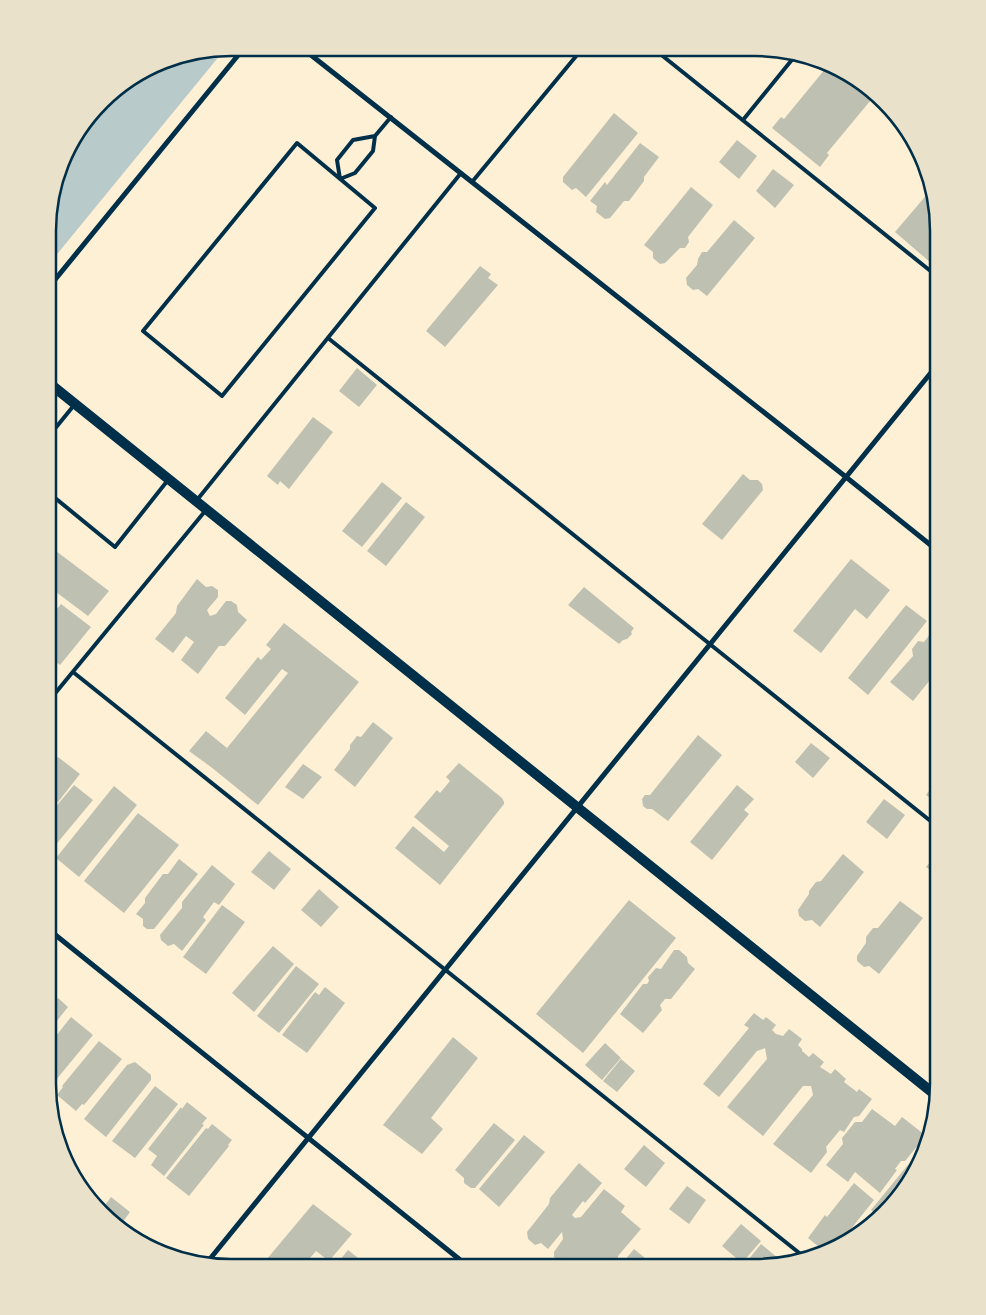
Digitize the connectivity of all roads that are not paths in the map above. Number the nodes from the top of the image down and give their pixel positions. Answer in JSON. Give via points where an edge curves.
{"nodes":[{"id":1,"x":237,"y":56,"type":"edge"},
{"id":2,"x":312,"y":56,"type":"edge"},
{"id":3,"x":575,"y":56,"type":"edge"},
{"id":4,"x":663,"y":56,"type":"edge"},
{"id":5,"x":791,"y":60,"type":"edge"},
{"id":6,"x":390,"y":117,"type":"junction"},
{"id":7,"x":743,"y":120,"type":"junction"},
{"id":8,"x":375,"y":136,"type":"junction"},
{"id":9,"x":461,"y":173,"type":"junction"},
{"id":10,"x":340,"y":178,"type":"junction"},
{"id":11,"x":472,"y":182,"type":"junction"},
{"id":12,"x":930,"y":271,"type":"edge"},
{"id":13,"x":56,"y":277,"type":"edge"},
{"id":14,"x":328,"y":338,"type":"junction"},
{"id":15,"x":930,"y":374,"type":"edge"},
{"id":16,"x":56,"y":389,"type":"edge"},
{"id":17,"x":75,"y":404,"type":"junction"},
{"id":18,"x":56,"y":427,"type":"edge"},
{"id":19,"x":846,"y":477,"type":"junction"},
{"id":20,"x":169,"y":480,"type":"junction"},
{"id":21,"x":56,"y":499,"type":"edge"},
{"id":22,"x":196,"y":501,"type":"junction"},
{"id":23,"x":206,"y":510,"type":"junction"},
{"id":24,"x":930,"y":544,"type":"edge"},
{"id":25,"x":710,"y":644,"type":"junction"},
{"id":26,"x":73,"y":672,"type":"junction"},
{"id":27,"x":56,"y":692,"type":"edge"},
{"id":28,"x":577,"y":808,"type":"junction"},
{"id":29,"x":929,"y":820,"type":"edge"},
{"id":30,"x":56,"y":935,"type":"edge"},
{"id":31,"x":446,"y":969,"type":"junction"},
{"id":32,"x":929,"y":1091,"type":"edge"},
{"id":33,"x":308,"y":1138,"type":"junction"},
{"id":34,"x":799,"y":1253,"type":"edge"},
{"id":35,"x":210,"y":1257,"type":"edge"},
{"id":36,"x":459,"y":1259,"type":"edge"}],
"edges":[{"from":1,"to":13,"type":"street"},
{"from":2,"to":6,"type":"street"},
{"from":3,"to":11,"type":"lane"},
{"from":4,"to":7,"type":"lane"},
{"from":5,"to":7,"type":"lane"},
{"from":6,"to":8,"type":"lane"},
{"from":6,"to":9,"type":"street"},
{"from":7,"to":12,"type":"lane"},
{"from":8,"to":10,"type":"lane","via":[[373,151],[355,173]]},
{"from":8,"to":10,"type":"lane","via":[[353,140],[337,160]]},
{"from":9,"to":11,"type":"street"},
{"from":9,"to":14,"type":"lane"},
{"from":10,"to":10,"type":"lane","via":[[376,208],[222,396],[143,331],[297,143]]},
{"from":11,"to":19,"type":"street"},
{"from":14,"to":22,"type":"lane"},
{"from":14,"to":25,"type":"lane"},
{"from":15,"to":19,"type":"street"},
{"from":16,"to":17,"type":"main road"},
{"from":17,"to":18,"type":"lane"},
{"from":17,"to":20,"type":"main road"},
{"from":19,"to":24,"type":"street"},
{"from":19,"to":25,"type":"street"},
{"from":20,"to":21,"type":"lane","via":[[115,546]]},
{"from":20,"to":22,"type":"main road"},
{"from":22,"to":23,"type":"main road"},
{"from":23,"to":26,"type":"lane"},
{"from":23,"to":28,"type":"main road"},
{"from":25,"to":28,"type":"street"},
{"from":25,"to":29,"type":"lane"},
{"from":26,"to":27,"type":"lane"},
{"from":26,"to":31,"type":"lane"},
{"from":28,"to":31,"type":"street"},
{"from":28,"to":32,"type":"main road"},
{"from":30,"to":33,"type":"street"},
{"from":31,"to":33,"type":"street"},
{"from":31,"to":34,"type":"lane"},
{"from":33,"to":35,"type":"street"},
{"from":33,"to":36,"type":"street"}]}
